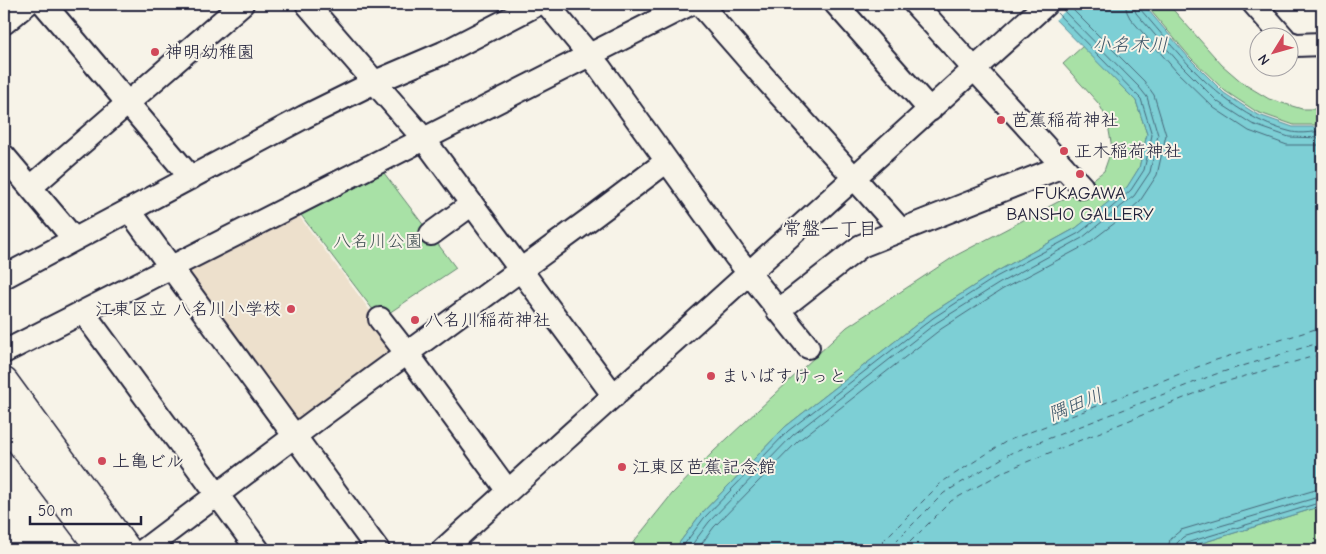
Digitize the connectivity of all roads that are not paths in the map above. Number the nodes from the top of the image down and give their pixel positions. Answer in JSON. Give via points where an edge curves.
{"nodes":[{"id":1,"x":26,"y":4,"type":"edge"},
{"id":2,"x":44,"y":4,"type":"edge"},
{"id":3,"x":242,"y":4,"type":"edge"},
{"id":4,"x":307,"y":4,"type":"edge"},
{"id":5,"x":538,"y":4,"type":"edge"},
{"id":6,"x":547,"y":4,"type":"edge"},
{"id":7,"x":690,"y":4,"type":"edge"},
{"id":8,"x":700,"y":4,"type":"edge"},
{"id":9,"x":836,"y":4,"type":"edge"},
{"id":10,"x":915,"y":4,"type":"edge"},
{"id":11,"x":1046,"y":4,"type":"edge"},
{"id":12,"x":1254,"y":4,"type":"edge"},
{"id":13,"x":4,"y":23,"type":"edge"},
{"id":14,"x":1275,"y":28,"type":"edge"},
{"id":15,"x":1322,"y":44,"type":"edge"},
{"id":16,"x":1298,"y":45,"type":"edge"},
{"id":17,"x":589,"y":54,"type":"junction"},
{"id":18,"x":975,"y":69,"type":"junction"},
{"id":19,"x":375,"y":82,"type":"junction"},
{"id":20,"x":128,"y":103,"type":"junction"},
{"id":21,"x":930,"y":110,"type":"junction"},
{"id":22,"x":423,"y":138,"type":"junction"},
{"id":23,"x":4,"y":156,"type":"edge"},
{"id":24,"x":666,"y":160,"type":"junction"},
{"id":25,"x":1063,"y":166,"type":"junction"},
{"id":26,"x":855,"y":177,"type":"junction"},
{"id":27,"x":191,"y":178,"type":"junction"},
{"id":28,"x":32,"y":187,"type":"junction"},
{"id":29,"x":1082,"y":187,"type":"dead end"},
{"id":30,"x":472,"y":204,"type":"junction"},
{"id":31,"x":129,"y":210,"type":"junction"},
{"id":32,"x":900,"y":229,"type":"junction"},
{"id":33,"x":431,"y":234,"type":"dead end"},
{"id":34,"x":74,"y":239,"type":"junction"},
{"id":35,"x":171,"y":267,"type":"junction"},
{"id":36,"x":520,"y":269,"type":"junction"},
{"id":37,"x":749,"y":274,"type":"junction"},
{"id":38,"x":4,"y":277,"type":"edge"},
{"id":39,"x":778,"y":311,"type":"junction"},
{"id":40,"x":83,"y":312,"type":"junction"},
{"id":41,"x":380,"y":320,"type":"dead end"},
{"id":42,"x":808,"y":347,"type":"dead end"},
{"id":43,"x":404,"y":349,"type":"junction"},
{"id":44,"x":4,"y":352,"type":"edge"},
{"id":45,"x":4,"y":382,"type":"edge"},
{"id":46,"x":614,"y":396,"type":"junction"},
{"id":47,"x":4,"y":420,"type":"edge"},
{"id":48,"x":295,"y":436,"type":"junction"},
{"id":49,"x":508,"y":491,"type":"junction"},
{"id":50,"x":217,"y":495,"type":"junction"},
{"id":51,"x":102,"y":550,"type":"edge"},
{"id":52,"x":127,"y":550,"type":"edge"},
{"id":53,"x":144,"y":550,"type":"edge"},
{"id":54,"x":258,"y":550,"type":"edge"},
{"id":55,"x":378,"y":550,"type":"edge"},
{"id":56,"x":443,"y":550,"type":"edge"}],
"edges":[{"from":1,"to":13,"type":"street"},
{"from":2,"to":20,"type":"street"},
{"from":3,"to":20,"type":"street"},
{"from":4,"to":19,"type":"street"},
{"from":5,"to":19,"type":"street","via":[[443,53]]},
{"from":6,"to":17,"type":"street"},
{"from":7,"to":17,"type":"street"},
{"from":8,"to":26,"type":"street"},
{"from":9,"to":21,"type":"street"},
{"from":10,"to":18,"type":"street"},
{"from":11,"to":18,"type":"street"},
{"from":12,"to":14,"type":"street"},
{"from":15,"to":16,"type":"street"},
{"from":17,"to":22,"type":"street"},
{"from":17,"to":24,"type":"street"},
{"from":18,"to":21,"type":"street"},
{"from":18,"to":25,"type":"street"},
{"from":19,"to":22,"type":"street"},
{"from":19,"to":27,"type":"street"},
{"from":20,"to":27,"type":"street"},
{"from":20,"to":28,"type":"street"},
{"from":21,"to":26,"type":"street"},
{"from":22,"to":30,"type":"street"},
{"from":22,"to":35,"type":"street"},
{"from":23,"to":28,"type":"street"},
{"from":24,"to":36,"type":"street"},
{"from":24,"to":37,"type":"street"},
{"from":25,"to":29,"type":"street"},
{"from":25,"to":32,"type":"street"},
{"from":26,"to":32,"type":"street"},
{"from":26,"to":37,"type":"street"},
{"from":27,"to":31,"type":"street"},
{"from":28,"to":34,"type":"street"},
{"from":30,"to":33,"type":"street"},
{"from":30,"to":36,"type":"street"},
{"from":31,"to":34,"type":"street"},
{"from":31,"to":35,"type":"street"},
{"from":32,"to":39,"type":"street","via":[[861,246]]},
{"from":34,"to":38,"type":"street"},
{"from":35,"to":40,"type":"street"},
{"from":35,"to":48,"type":"street"},
{"from":36,"to":43,"type":"street"},
{"from":36,"to":46,"type":"street"},
{"from":37,"to":39,"type":"street"},
{"from":37,"to":46,"type":"street"},
{"from":39,"to":42,"type":"street"},
{"from":40,"to":44,"type":"street"},
{"from":40,"to":50,"type":"street"},
{"from":41,"to":43,"type":"street"},
{"from":43,"to":48,"type":"street"},
{"from":43,"to":49,"type":"street"},
{"from":45,"to":52,"type":"main road"},
{"from":46,"to":49,"type":"street"},
{"from":47,"to":51,"type":"main road"},
{"from":48,"to":50,"type":"street"},
{"from":48,"to":55,"type":"street"},
{"from":49,"to":56,"type":"street"},
{"from":50,"to":53,"type":"street"},
{"from":50,"to":54,"type":"street"}]}
